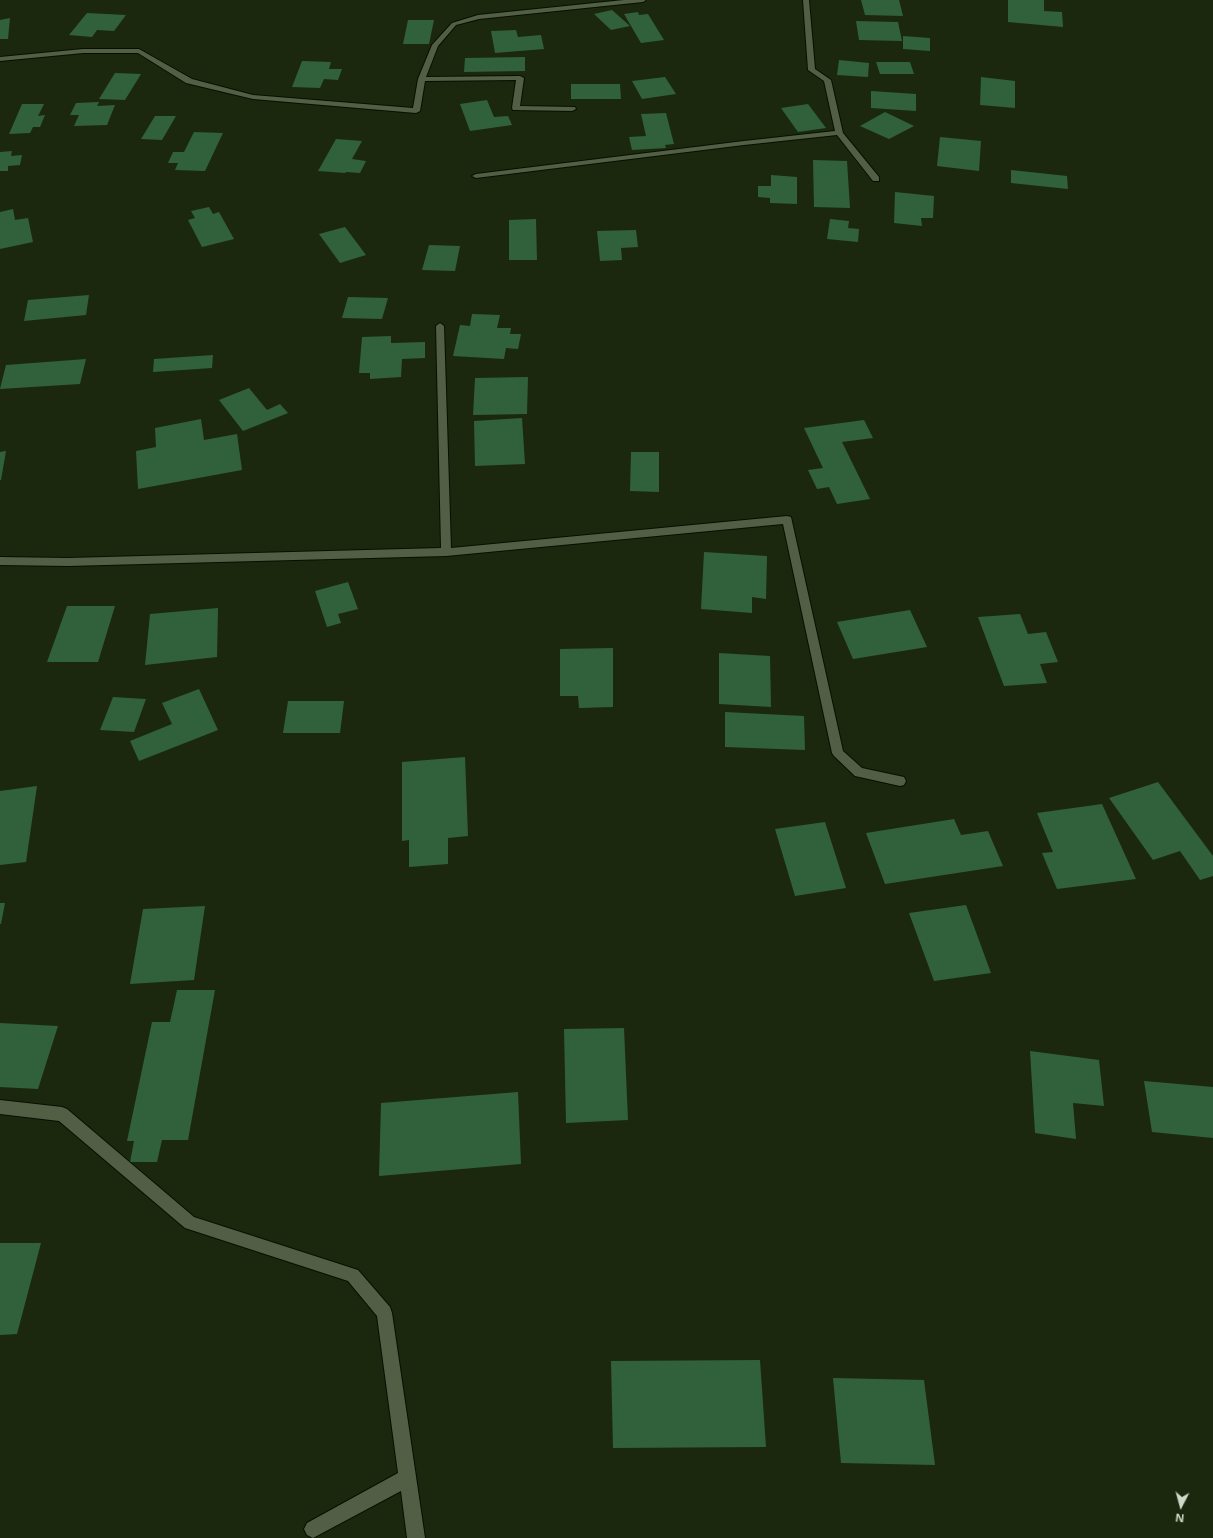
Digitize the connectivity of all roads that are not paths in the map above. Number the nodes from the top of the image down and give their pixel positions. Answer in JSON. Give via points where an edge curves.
{"nodes":[{"id":1,"x":643,"y":0,"type":"edge"},
{"id":2,"x":806,"y":0,"type":"edge"},
{"id":3,"x":0,"y":59,"type":"edge"},
{"id":4,"x":422,"y":79,"type":"junction"},
{"id":5,"x":572,"y":109,"type":"dead end"},
{"id":6,"x":839,"y":133,"type":"junction"},
{"id":7,"x":476,"y":176,"type":"dead end"},
{"id":8,"x":876,"y":178,"type":"dead end"},
{"id":9,"x":440,"y":326,"type":"dead end"},
{"id":10,"x":446,"y":552,"type":"junction"},
{"id":11,"x":0,"y":561,"type":"edge"},
{"id":12,"x":900,"y":781,"type":"dead end"},
{"id":13,"x":0,"y":1108,"type":"edge"},
{"id":14,"x":407,"y":1478,"type":"junction"},
{"id":15,"x":313,"y":1529,"type":"dead end"},
{"id":16,"x":416,"y":1538,"type":"edge"}],
"edges":[{"from":1,"to":4,"type":"street","via":[[478,17],[454,24],[435,45]]},
{"from":2,"to":6,"type":"street","via":[[812,70],[827,80]]},
{"from":3,"to":4,"type":"street","via":[[83,51],[139,51],[189,81],[253,97],[416,111]]},
{"from":4,"to":5,"type":"street","via":[[520,78],[516,108]]},
{"from":6,"to":7,"type":"street"},
{"from":6,"to":8,"type":"street"},
{"from":9,"to":10,"type":"street"},
{"from":10,"to":11,"type":"street","via":[[68,562]]},
{"from":10,"to":12,"type":"street","via":[[787,520],[838,753],[859,772]]},
{"from":13,"to":14,"type":"street","via":[[62,1114],[190,1223],[353,1275],[384,1313]]},
{"from":14,"to":15,"type":"street"},
{"from":14,"to":16,"type":"street"}]}
